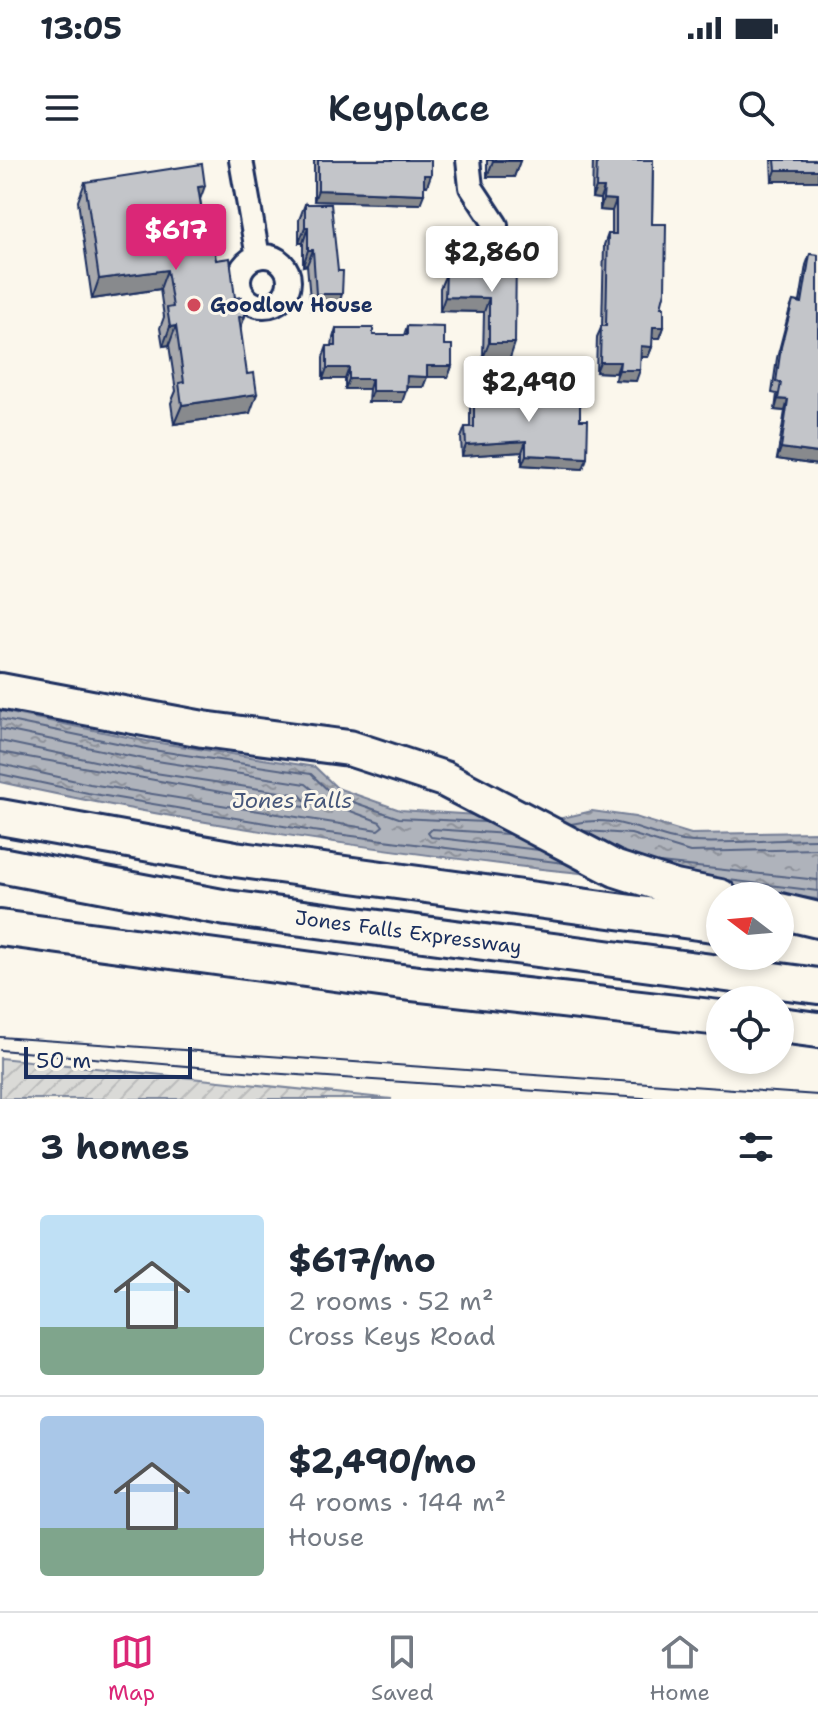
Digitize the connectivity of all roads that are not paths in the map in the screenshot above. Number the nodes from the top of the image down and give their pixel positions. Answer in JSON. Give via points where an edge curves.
{"nodes":[{"id":1,"x":241,"y":160,"type":"edge"},
{"id":2,"x":468,"y":160,"type":"edge"},
{"id":3,"x":496,"y":225,"type":"dead end"},
{"id":4,"x":258,"y":257,"type":"dead end"},
{"id":5,"x":0,"y":691,"type":"edge"},
{"id":6,"x":0,"y":817,"type":"edge"},
{"id":7,"x":10,"y":868,"type":"edge"},
{"id":8,"x":706,"y":894,"type":"edge"},
{"id":9,"x":794,"y":914,"type":"edge"},
{"id":10,"x":818,"y":920,"type":"edge"},
{"id":11,"x":706,"y":923,"type":"edge"},
{"id":12,"x":0,"y":928,"type":"edge"},
{"id":13,"x":794,"y":935,"type":"edge"},
{"id":14,"x":818,"y":938,"type":"edge"},
{"id":15,"x":818,"y":986,"type":"edge"},
{"id":16,"x":706,"y":1016,"type":"edge"},
{"id":17,"x":794,"y":1027,"type":"edge"},
{"id":18,"x":818,"y":1030,"type":"edge"}],
"edges":[{"from":1,"to":4,"type":"street"},
{"from":2,"to":3,"type":"street","via":[[471,187]]},
{"from":5,"to":8,"type":"highway","via":[[203,729],[318,741],[444,779],[594,859]]},
{"from":6,"to":11,"type":"highway","via":[[220,857]]},
{"from":7,"to":15,"type":"highway","name":"Jones Falls Expressway","via":[[227,908]]},
{"from":9,"to":10,"type":"highway"},
{"from":12,"to":16,"type":"highway"},
{"from":13,"to":14,"type":"highway"},
{"from":17,"to":18,"type":"highway"}]}
